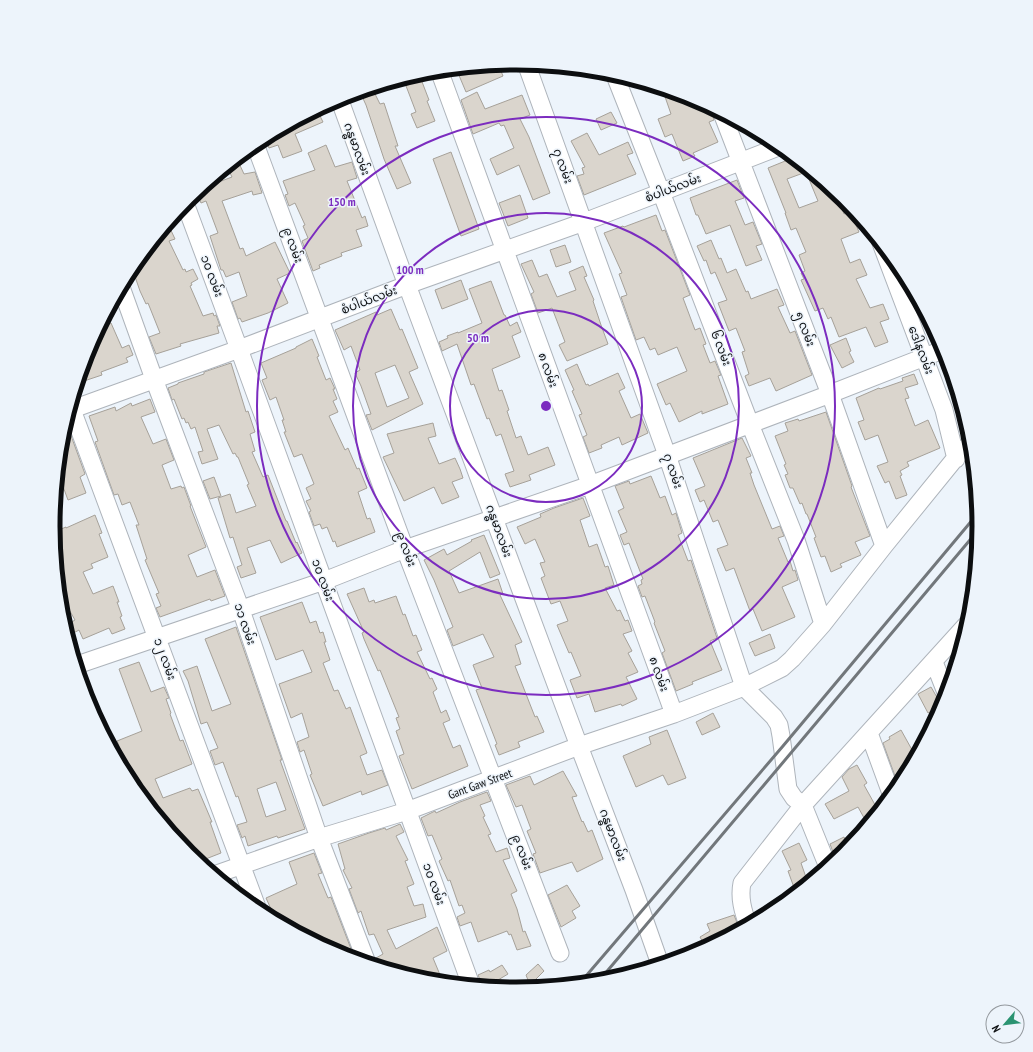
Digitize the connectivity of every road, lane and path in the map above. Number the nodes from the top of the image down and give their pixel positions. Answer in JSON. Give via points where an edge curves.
{"nodes":[{"id":1,"x":529,"y":70,"type":"edge"},
{"id":2,"x":441,"y":76,"type":"edge"},
{"id":3,"x":617,"y":81,"type":"edge"},
{"id":4,"x":341,"y":104,"type":"edge"},
{"id":5,"x":725,"y":121,"type":"edge"},
{"id":6,"x":774,"y":149,"type":"edge"},
{"id":7,"x":257,"y":150,"type":"edge"},
{"id":8,"x":741,"y":162,"type":"junction"},
{"id":9,"x":661,"y":192,"type":"junction"},
{"id":10,"x":188,"y":210,"type":"edge"},
{"id":11,"x":584,"y":222,"type":"junction"},
{"id":12,"x":504,"y":250,"type":"junction"},
{"id":13,"x":887,"y":259,"type":"edge"},
{"id":14,"x":407,"y":285,"type":"junction"},
{"id":15,"x":123,"y":294,"type":"edge"},
{"id":16,"x":320,"y":318,"type":"junction"},
{"id":17,"x":239,"y":349,"type":"junction"},
{"id":18,"x":938,"y":351,"type":"edge"},
{"id":19,"x":923,"y":356,"type":"junction"},
{"id":20,"x":154,"y":379,"type":"junction"},
{"id":21,"x":830,"y":394,"type":"junction"},
{"id":22,"x":76,"y":407,"type":"edge"},
{"id":23,"x":74,"y":417,"type":"edge"},
{"id":24,"x":750,"y":424,"type":"junction"},
{"id":25,"x":966,"y":448,"type":"edge"},
{"id":26,"x":667,"y":455,"type":"junction"},
{"id":27,"x":956,"y":458,"type":"junction"},
{"id":28,"x":590,"y":485,"type":"junction"},
{"id":29,"x":494,"y":517,"type":"junction"},
{"id":30,"x":884,"y":546,"type":"junction"},
{"id":31,"x":405,"y":549,"type":"junction"},
{"id":32,"x":324,"y":581,"type":"junction"},
{"id":33,"x":241,"y":610,"type":"junction"},
{"id":34,"x":823,"y":624,"type":"junction"},
{"id":35,"x":960,"y":633,"type":"edge"},
{"id":36,"x":157,"y":638,"type":"junction"},
{"id":37,"x":934,"y":662,"type":"junction"},
{"id":38,"x":81,"y":664,"type":"edge"},
{"id":39,"x":744,"y":687,"type":"junction"},
{"id":40,"x":944,"y":687,"type":"edge"},
{"id":41,"x":674,"y":714,"type":"junction"},
{"id":42,"x":869,"y":733,"type":"junction"},
{"id":43,"x":579,"y":746,"type":"junction"},
{"id":44,"x":494,"y":779,"type":"junction"},
{"id":45,"x":890,"y":789,"type":"edge"},
{"id":46,"x":802,"y":805,"type":"junction"},
{"id":47,"x":407,"y":811,"type":"junction"},
{"id":48,"x":319,"y":838,"type":"junction"},
{"id":49,"x":826,"y":861,"type":"edge"},
{"id":50,"x":241,"y":865,"type":"junction"},
{"id":51,"x":220,"y":873,"type":"edge"},
{"id":52,"x":254,"y":899,"type":"edge"},
{"id":53,"x":746,"y":920,"type":"edge"},
{"id":54,"x":560,"y":953,"type":"dead end"},
{"id":55,"x":364,"y":956,"type":"edge"},
{"id":56,"x":658,"y":959,"type":"edge"},
{"id":57,"x":469,"y":980,"type":"edge"}],
"edges":[{"from":1,"to":11,"type":"street","name":"၇ လမ်း"},
{"from":2,"to":12,"type":"street","name":"၈ လမ်း"},
{"from":3,"to":9,"type":"street","name":"၆ လမ်း"},
{"from":4,"to":14,"type":"street","name":"ဂန္ဓမာလမ်း"},
{"from":5,"to":8,"type":"street","name":"၅ လမ်း"},
{"from":6,"to":8,"type":"street","name":"စံပါယ်လမ်း"},
{"from":7,"to":16,"type":"street","name":"၉ လမ်း"},
{"from":8,"to":9,"type":"street","name":"စံပါယ်လမ်း"},
{"from":8,"to":21,"type":"street","name":"၅ လမ်း"},
{"from":9,"to":11,"type":"street","name":"စံပါယ်လမ်း"},
{"from":9,"to":24,"type":"street","name":"၆ လမ်း"},
{"from":10,"to":17,"type":"street","name":"၁၀ လမ်း"},
{"from":11,"to":12,"type":"street","name":"စံပါယ်လမ်း"},
{"from":11,"to":26,"type":"street","name":"၇ လမ်း"},
{"from":12,"to":14,"type":"street","name":"စံပါယ်လမ်း"},
{"from":12,"to":28,"type":"street","name":"၈ လမ်း"},
{"from":13,"to":19,"type":"street","name":"ဒေါနလမ်း"},
{"from":14,"to":16,"type":"street","name":"စံပါယ်လမ်း"},
{"from":14,"to":29,"type":"street","name":"ဂန္ဓမာလမ်း"},
{"from":15,"to":20,"type":"street","name":"၁၁ လမ်း"},
{"from":16,"to":17,"type":"street","name":"စံပါယ်လမ်း"},
{"from":16,"to":31,"type":"street","name":"၉ လမ်း"},
{"from":17,"to":20,"type":"street","name":"စံပါယ်လမ်း"},
{"from":17,"to":32,"type":"street","name":"၁၀ လမ်း"},
{"from":18,"to":19,"type":"street"},
{"from":19,"to":21,"type":"street"},
{"from":19,"to":27,"type":"street","name":"ဒေါနလမ်း","via":[[944,410]]},
{"from":20,"to":22,"type":"street","name":"စံပါယ်လမ်း"},
{"from":20,"to":33,"type":"street","name":"၁၁ လမ်း"},
{"from":21,"to":24,"type":"street"},
{"from":21,"to":30,"type":"street","name":"၅ လမ်း"},
{"from":23,"to":36,"type":"street","name":"၁၂ လမ်း"},
{"from":24,"to":26,"type":"street"},
{"from":24,"to":34,"type":"street","name":"၆ လမ်း","via":[[796,540]]},
{"from":25,"to":27,"type":"street","name":"Gant Gaw Street"},
{"from":26,"to":28,"type":"street"},
{"from":26,"to":39,"type":"street","name":"၇ လမ်း"},
{"from":27,"to":30,"type":"street","name":"Gant Gaw Street"},
{"from":28,"to":29,"type":"street"},
{"from":28,"to":41,"type":"street","name":"၈ လမ်း"},
{"from":29,"to":31,"type":"street"},
{"from":29,"to":43,"type":"street","name":"ဂန္ဓမာလမ်း"},
{"from":30,"to":34,"type":"street","name":"Gant Gaw Street"},
{"from":31,"to":32,"type":"street"},
{"from":31,"to":44,"type":"street","name":"၉ လမ်း"},
{"from":32,"to":33,"type":"street"},
{"from":32,"to":47,"type":"street","name":"၁၀ လမ်း"},
{"from":33,"to":36,"type":"street"},
{"from":33,"to":48,"type":"street","name":"၁၁ လမ်း"},
{"from":34,"to":39,"type":"street","name":"Gant Gaw Street","via":[[782,668]]},
{"from":35,"to":37,"type":"street"},
{"from":36,"to":38,"type":"street"},
{"from":36,"to":50,"type":"street","name":"၁၂ လမ်း"},
{"from":37,"to":40,"type":"street"},
{"from":37,"to":42,"type":"street"},
{"from":39,"to":41,"type":"street","name":"Gant Gaw Street"},
{"from":39,"to":46,"type":"street","name":"၇ လမ်း","via":[[778,724],[788,789]]},
{"from":41,"to":43,"type":"street","name":"Gant Gaw Street"},
{"from":42,"to":45,"type":"street"},
{"from":42,"to":46,"type":"street"},
{"from":43,"to":44,"type":"street","name":"Gant Gaw Street"},
{"from":43,"to":56,"type":"street","name":"ဂန္ဓမာလမ်း"},
{"from":44,"to":47,"type":"street","name":"Gant Gaw Street"},
{"from":44,"to":54,"type":"street","name":"၉ လမ်း"},
{"from":46,"to":49,"type":"street","name":"၇ လမ်း"},
{"from":46,"to":53,"type":"street","via":[[742,883],[740,899]]},
{"from":47,"to":48,"type":"street","name":"Gant Gaw Street"},
{"from":47,"to":57,"type":"street","name":"၁၀ လမ်း"},
{"from":48,"to":50,"type":"street","name":"Gant Gaw Street"},
{"from":48,"to":55,"type":"street","name":"၁၁ လမ်း"},
{"from":50,"to":51,"type":"street","name":"Gant Gaw Street"},
{"from":50,"to":52,"type":"street","name":"၁၂ လမ်း"}]}
